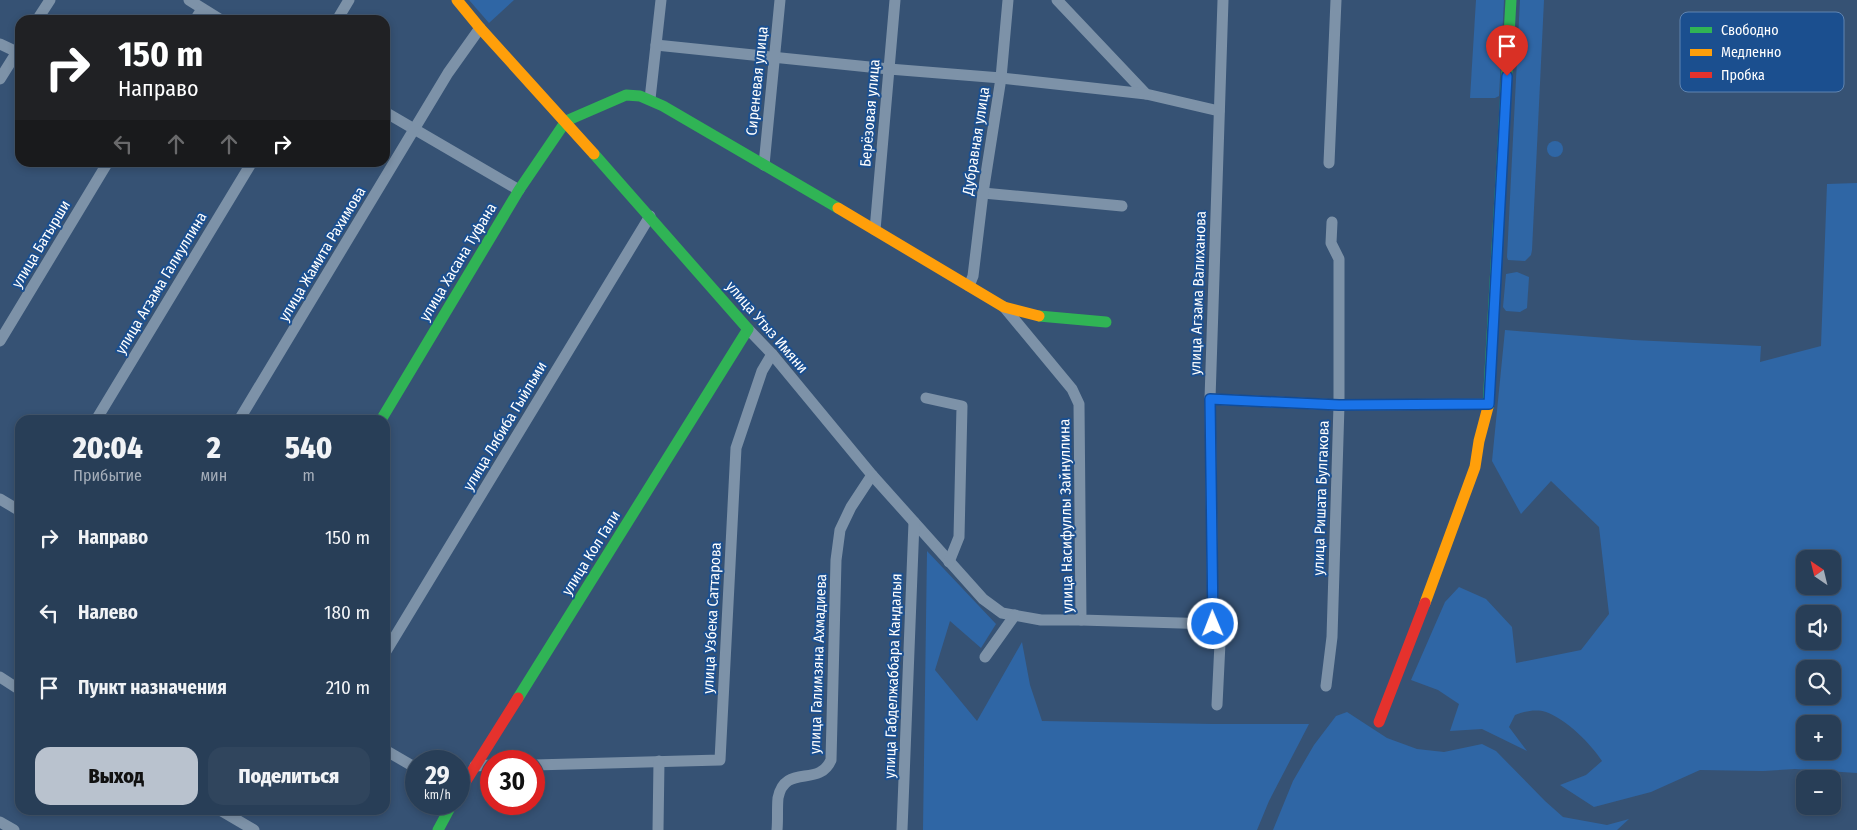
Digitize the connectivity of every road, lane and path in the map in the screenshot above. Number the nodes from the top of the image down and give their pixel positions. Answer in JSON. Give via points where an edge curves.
{"nodes":[{"id":1,"x":50,"y":0,"type":"edge"},
{"id":2,"x":188,"y":0,"type":"edge"},
{"id":3,"x":349,"y":0,"type":"edge"},
{"id":4,"x":457,"y":0,"type":"edge"},
{"id":5,"x":661,"y":0,"type":"edge"},
{"id":6,"x":780,"y":0,"type":"edge"},
{"id":7,"x":895,"y":0,"type":"edge"},
{"id":8,"x":1008,"y":0,"type":"edge"},
{"id":9,"x":1057,"y":0,"type":"edge"},
{"id":10,"x":1223,"y":0,"type":"edge"},
{"id":11,"x":1336,"y":0,"type":"edge"},
{"id":12,"x":1511,"y":0,"type":"edge"},
{"id":13,"x":202,"y":8,"type":"junction"},
{"id":14,"x":40,"y":15,"type":"edge"},
{"id":15,"x":198,"y":15,"type":"edge"},
{"id":16,"x":213,"y":15,"type":"edge"},
{"id":17,"x":340,"y":15,"type":"edge"},
{"id":18,"x":480,"y":28,"type":"junction"},
{"id":19,"x":0,"y":44,"type":"edge"},
{"id":20,"x":656,"y":45,"type":"junction"},
{"id":21,"x":15,"y":48,"type":"edge"},
{"id":22,"x":15,"y":54,"type":"edge"},
{"id":23,"x":775,"y":58,"type":"junction"},
{"id":24,"x":889,"y":69,"type":"junction"},
{"id":25,"x":1001,"y":78,"type":"junction"},
{"id":26,"x":0,"y":79,"type":"edge"},
{"id":27,"x":1146,"y":94,"type":"junction"},
{"id":28,"x":650,"y":99,"type":"junction"},
{"id":29,"x":1219,"y":111,"type":"junction"},
{"id":30,"x":390,"y":115,"type":"edge"},
{"id":31,"x":566,"y":121,"type":"junction"},
{"id":32,"x":414,"y":130,"type":"junction"},
{"id":33,"x":1329,"y":163,"type":"dead end"},
{"id":34,"x":764,"y":165,"type":"junction"},
{"id":35,"x":105,"y":167,"type":"edge"},
{"id":36,"x":249,"y":167,"type":"edge"},
{"id":37,"x":519,"y":190,"type":"junction"},
{"id":38,"x":983,"y":193,"type":"junction"},
{"id":39,"x":1122,"y":206,"type":"dead end"},
{"id":40,"x":650,"y":216,"type":"junction"},
{"id":41,"x":1332,"y":222,"type":"dead end"},
{"id":42,"x":876,"y":230,"type":"junction"},
{"id":43,"x":969,"y":286,"type":"junction"},
{"id":44,"x":1004,"y":307,"type":"junction"},
{"id":45,"x":1106,"y":322,"type":"dead end"},
{"id":46,"x":748,"y":330,"type":"junction"},
{"id":47,"x":0,"y":341,"type":"edge"},
{"id":48,"x":772,"y":354,"type":"junction"},
{"id":49,"x":926,"y":398,"type":"dead end"},
{"id":50,"x":1210,"y":399,"type":"junction"},
{"id":51,"x":1489,"y":404,"type":"junction"},
{"id":52,"x":1339,"y":405,"type":"junction"},
{"id":53,"x":99,"y":415,"type":"edge"},
{"id":54,"x":243,"y":415,"type":"edge"},
{"id":55,"x":384,"y":415,"type":"edge"},
{"id":56,"x":872,"y":475,"type":"junction"},
{"id":57,"x":0,"y":499,"type":"edge"},
{"id":58,"x":15,"y":508,"type":"edge"},
{"id":59,"x":914,"y":522,"type":"junction"},
{"id":60,"x":949,"y":562,"type":"junction"},
{"id":61,"x":1015,"y":615,"type":"junction"},
{"id":62,"x":1081,"y":620,"type":"junction"},
{"id":63,"x":1213,"y":624,"type":"junction"},
{"id":64,"x":390,"y":645,"type":"edge"},
{"id":65,"x":985,"y":657,"type":"dead end"},
{"id":66,"x":1,"y":680,"type":"edge"},
{"id":67,"x":1326,"y":686,"type":"dead end"},
{"id":68,"x":15,"y":687,"type":"edge"},
{"id":69,"x":1217,"y":705,"type":"dead end"},
{"id":70,"x":1379,"y":722,"type":"dead end"},
{"id":71,"x":390,"y":753,"type":"edge"},
{"id":72,"x":659,"y":761,"type":"junction"},
{"id":73,"x":405,"y":762,"type":"edge"},
{"id":74,"x":545,"y":765,"type":"edge"},
{"id":75,"x":475,"y":766,"type":"junction"},
{"id":76,"x":480,"y":766,"type":"edge"},
{"id":77,"x":470,"y":774,"type":"edge"},
{"id":78,"x":228,"y":815,"type":"edge"},
{"id":79,"x":446,"y":815,"type":"edge"},
{"id":80,"x":0,"y":822,"type":"edge"},
{"id":81,"x":14,"y":830,"type":"edge"},
{"id":82,"x":254,"y":830,"type":"edge"},
{"id":83,"x":438,"y":830,"type":"edge"},
{"id":84,"x":658,"y":830,"type":"edge"},
{"id":85,"x":778,"y":830,"type":"edge"},
{"id":86,"x":902,"y":830,"type":"edge"}],
"edges":[{"from":1,"to":14,"type":"street"},
{"from":2,"to":13,"type":"street"},
{"from":3,"to":17,"type":"street"},
{"from":4,"to":18,"type":"street","name":"улица Утыз Имяни"},
{"from":5,"to":20,"type":"street"},
{"from":6,"to":23,"type":"street","name":"Сиреневая улица"},
{"from":7,"to":24,"type":"street","name":"Берёзовая улица"},
{"from":8,"to":25,"type":"street","name":"Дубравная улица"},
{"from":9,"to":27,"type":"street"},
{"from":10,"to":29,"type":"street","name":"улица Агзама Валиханова"},
{"from":11,"to":33,"type":"street"},
{"from":12,"to":51,"type":"street"},
{"from":13,"to":15,"type":"street"},
{"from":13,"to":16,"type":"street"},
{"from":18,"to":31,"type":"street","name":"улица Утыз Имяни"},
{"from":18,"to":32,"type":"street","name":"улица Жамита Рахимова"},
{"from":19,"to":21,"type":"street"},
{"from":20,"to":23,"type":"street"},
{"from":20,"to":28,"type":"street"},
{"from":22,"to":26,"type":"street"},
{"from":23,"to":24,"type":"street"},
{"from":23,"to":34,"type":"street","name":"Сиреневая улица"},
{"from":24,"to":25,"type":"street"},
{"from":24,"to":42,"type":"street","name":"Берёзовая улица"},
{"from":25,"to":27,"type":"street"},
{"from":25,"to":38,"type":"street","name":"Дубравная улица"},
{"from":27,"to":29,"type":"street"},
{"from":28,"to":31,"type":"street","via":[[626,95]]},
{"from":28,"to":34,"type":"street"},
{"from":29,"to":50,"type":"street","name":"улица Агзама Валиханова"},
{"from":30,"to":32,"type":"street"},
{"from":31,"to":37,"type":"street","name":"улица Хасана Туфана"},
{"from":31,"to":40,"type":"street","name":"улица Утыз Имяни"},
{"from":32,"to":37,"type":"street"},
{"from":32,"to":54,"type":"street","name":"улица Жамита Рахимова"},
{"from":34,"to":42,"type":"street"},
{"from":35,"to":47,"type":"street","name":"улица Батырши"},
{"from":36,"to":53,"type":"street","name":"улица Агзама Галиуллина"},
{"from":37,"to":55,"type":"street","name":"улица Хасана Туфана"},
{"from":38,"to":39,"type":"street"},
{"from":38,"to":43,"type":"street","name":"Дубравная улица"},
{"from":40,"to":46,"type":"street","name":"улица Утыз Имяни"},
{"from":40,"to":64,"type":"street","name":"улица Лябиба Гыйльми"},
{"from":41,"to":52,"type":"street","name":"улица Ришата Булгакова","via":[[1331,243],[1339,259]]},
{"from":42,"to":43,"type":"street"},
{"from":43,"to":44,"type":"street"},
{"from":44,"to":45,"type":"street","via":[[1034,316]]},
{"from":44,"to":62,"type":"street","name":"улица Насифуллы Зайнуллина","via":[[1072,389],[1079,404]]},
{"from":46,"to":48,"type":"street","name":"улица Утыз Имяни"},
{"from":46,"to":75,"type":"street","name":"улица Кол Гали"},
{"from":48,"to":56,"type":"street","name":"улица Утыз Имяни"},
{"from":48,"to":72,"type":"street","name":"улица Узбека Саттарова","via":[[762,370],[736,448],[720,760]]},
{"from":49,"to":60,"type":"street","via":[[962,406],[959,537]]},
{"from":50,"to":52,"type":"street"},
{"from":50,"to":63,"type":"street","name":"улица Агзама Валиханова"},
{"from":51,"to":52,"type":"street"},
{"from":51,"to":70,"type":"street","via":[[1474,467],[1450,539]]},
{"from":52,"to":67,"type":"street","name":"улица Ришата Булгакова","via":[[1332,637]]},
{"from":56,"to":59,"type":"street","name":"улица Утыз Имяни"},
{"from":56,"to":85,"type":"street","name":"улица Галимзяна Ахмадиева","via":[[840,530],[836,560],[831,760],[821,773],[800,775],[782,787],[778,798]]},
{"from":57,"to":58,"type":"street"},
{"from":59,"to":60,"type":"street","name":"улица Утыз Имяни"},
{"from":59,"to":86,"type":"street","name":"улица Габделжаббара Кандалыя"},
{"from":60,"to":61,"type":"street","name":"улица Утыз Имяни","via":[[983,600],[1002,613]]},
{"from":61,"to":62,"type":"street","name":"улица Утыз Имяни","via":[[1041,620]]},
{"from":61,"to":65,"type":"street"},
{"from":62,"to":63,"type":"street","name":"улица Насифуллы Зайнуллина"},
{"from":63,"to":69,"type":"street","name":"улица Агзама Валиханова","via":[[1220,643]]},
{"from":66,"to":68,"type":"street"},
{"from":71,"to":73,"type":"street"},
{"from":72,"to":74,"type":"street"},
{"from":72,"to":84,"type":"street"},
{"from":75,"to":76,"type":"street"},
{"from":75,"to":77,"type":"street","name":"улица Кол Гали"},
{"from":78,"to":82,"type":"street"},
{"from":79,"to":83,"type":"street"},
{"from":80,"to":81,"type":"street"}]}
